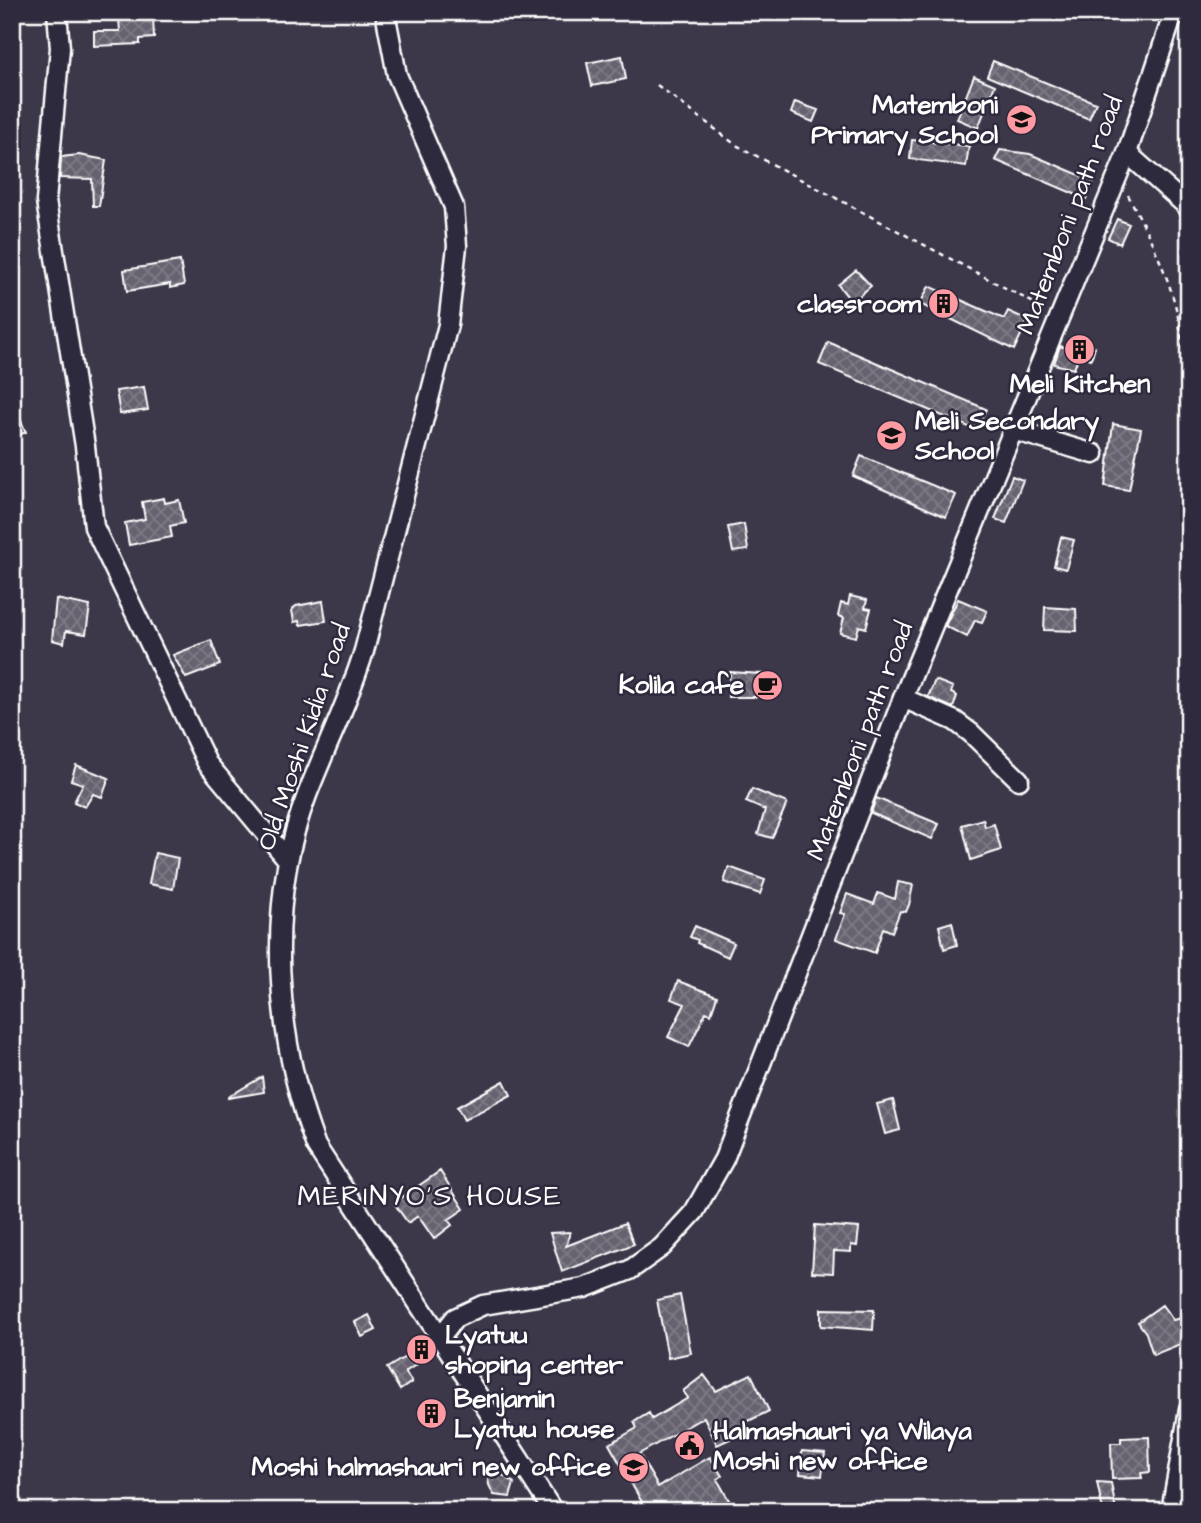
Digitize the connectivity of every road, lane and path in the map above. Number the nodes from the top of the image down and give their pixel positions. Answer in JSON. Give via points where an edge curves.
{"nodes":[{"id":1,"x":57,"y":12,"type":"edge"},
{"id":2,"x":385,"y":12,"type":"edge"},
{"id":3,"x":1174,"y":12,"type":"edge"},
{"id":4,"x":657,"y":85,"type":"dead end"},
{"id":5,"x":1127,"y":153,"type":"junction"},
{"id":6,"x":1118,"y":176,"type":"junction"},
{"id":7,"x":1189,"y":208,"type":"edge"},
{"id":8,"x":1060,"y":316,"type":"junction"},
{"id":9,"x":1013,"y":430,"type":"junction"},
{"id":10,"x":1094,"y":454,"type":"dead end"},
{"id":11,"x":1182,"y":573,"type":"dead end"},
{"id":12,"x":903,"y":698,"type":"junction"},
{"id":13,"x":1019,"y":780,"type":"dead end"},
{"id":14,"x":287,"y":859,"type":"junction"},
{"id":15,"x":440,"y":1337,"type":"junction"},
{"id":16,"x":1189,"y":1410,"type":"edge"},
{"id":17,"x":553,"y":1511,"type":"edge"},
{"id":18,"x":1171,"y":1511,"type":"edge"}],
"edges":[{"from":1,"to":14,"type":"street","via":[[60,48],[46,201],[94,527],[206,763]]},
{"from":2,"to":14,"type":"street","name":"Old Moshi Kidia road","via":[[397,75],[454,207],[457,246],[449,312],[353,688],[306,796]]},
{"from":3,"to":5,"type":"street","name":"Matemboni path road"},
{"from":4,"to":8,"type":"path","via":[[736,145]]},
{"from":5,"to":6,"type":"street","name":"Matemboni path road"},
{"from":5,"to":7,"type":"street"},
{"from":6,"to":8,"type":"street","name":"Matemboni path road"},
{"from":6,"to":11,"type":"path","via":[[1149,237],[1180,327],[1186,401]]},
{"from":8,"to":9,"type":"street","name":"Matemboni path road"},
{"from":9,"to":10,"type":"street"},
{"from":9,"to":12,"type":"street","name":"Matemboni path road"},
{"from":12,"to":13,"type":"street","via":[[955,721]]},
{"from":12,"to":15,"type":"street","name":"Matemboni path road","via":[[724,1159],[694,1212],[662,1247],[630,1270],[584,1288],[483,1306],[455,1318]]},
{"from":14,"to":15,"type":"street","name":"Old Moshi Kidia road","via":[[281,892],[281,967],[299,1102],[316,1146]]},
{"from":15,"to":17,"type":"street","name":"Old Moshi Kidia road"},
{"from":16,"to":18,"type":"street"}]}
